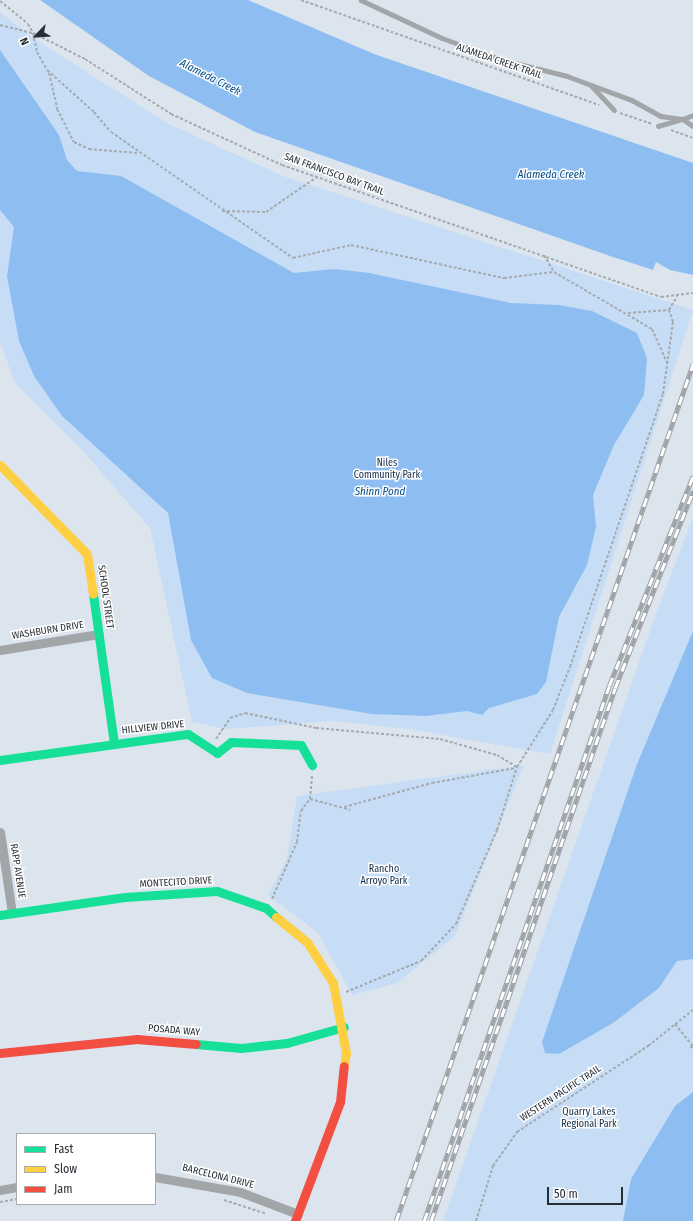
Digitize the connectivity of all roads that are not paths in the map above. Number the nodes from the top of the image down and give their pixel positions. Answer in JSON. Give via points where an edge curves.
{"nodes":[{"id":1,"x":361,"y":0,"type":"edge"},
{"id":2,"x":590,"y":84,"type":"junction"},
{"id":3,"x":614,"y":110,"type":"road end"},
{"id":4,"x":693,"y":115,"type":"edge"},
{"id":5,"x":683,"y":118,"type":"junction"},
{"id":6,"x":658,"y":126,"type":"road end"},
{"id":7,"x":693,"y":126,"type":"edge"},
{"id":8,"x":0,"y":465,"type":"edge"},
{"id":9,"x":99,"y":634,"type":"junction"},
{"id":10,"x":0,"y":650,"type":"edge"},
{"id":11,"x":114,"y":743,"type":"junction"},
{"id":12,"x":0,"y":760,"type":"edge"},
{"id":13,"x":312,"y":765,"type":"road end"},
{"id":14,"x":0,"y":832,"type":"edge"},
{"id":15,"x":12,"y":913,"type":"junction"},
{"id":16,"x":0,"y":915,"type":"edge"},
{"id":17,"x":344,"y":1027,"type":"junction"},
{"id":18,"x":0,"y":1053,"type":"edge"},
{"id":19,"x":156,"y":1177,"type":"edge"},
{"id":20,"x":16,"y":1187,"type":"edge"},
{"id":21,"x":0,"y":1190,"type":"edge"},
{"id":22,"x":296,"y":1218,"type":"edge"}],
"edges":[{"from":1,"to":2,"type":"lane","via":[[449,40]]},
{"from":2,"to":3,"type":"lane"},
{"from":2,"to":5,"type":"lane","via":[[661,116]]},
{"from":4,"to":5,"type":"lane"},
{"from":5,"to":6,"type":"lane"},
{"from":5,"to":7,"type":"lane"},
{"from":8,"to":9,"type":"street","name":"SCHOOL STREET","via":[[87,554]]},
{"from":9,"to":10,"type":"street","name":"WASHBURN DRIVE"},
{"from":9,"to":11,"type":"street","name":"SCHOOL STREET"},
{"from":11,"to":12,"type":"street","name":"HILLVIEW DRIVE"},
{"from":11,"to":13,"type":"street","name":"HILLVIEW DRIVE","via":[[188,734],[217,753],[231,742],[301,745]]},
{"from":14,"to":15,"type":"street","name":"RAPP AVENUE"},
{"from":15,"to":16,"type":"street","name":"MONTECITO DRIVE"},
{"from":15,"to":17,"type":"street","name":"MONTECITO DRIVE","via":[[125,897],[217,892],[266,908],[307,942],[333,983]]},
{"from":17,"to":18,"type":"street","name":"POSADA WAY","via":[[287,1043],[241,1048],[138,1039]]},
{"from":17,"to":22,"type":"street","name":"MONTECITO DRIVE","via":[[346,1053],[340,1102]]},
{"from":19,"to":22,"type":"street","name":"BARCELONA DRIVE","via":[[240,1192]]},
{"from":20,"to":21,"type":"street"}]}
